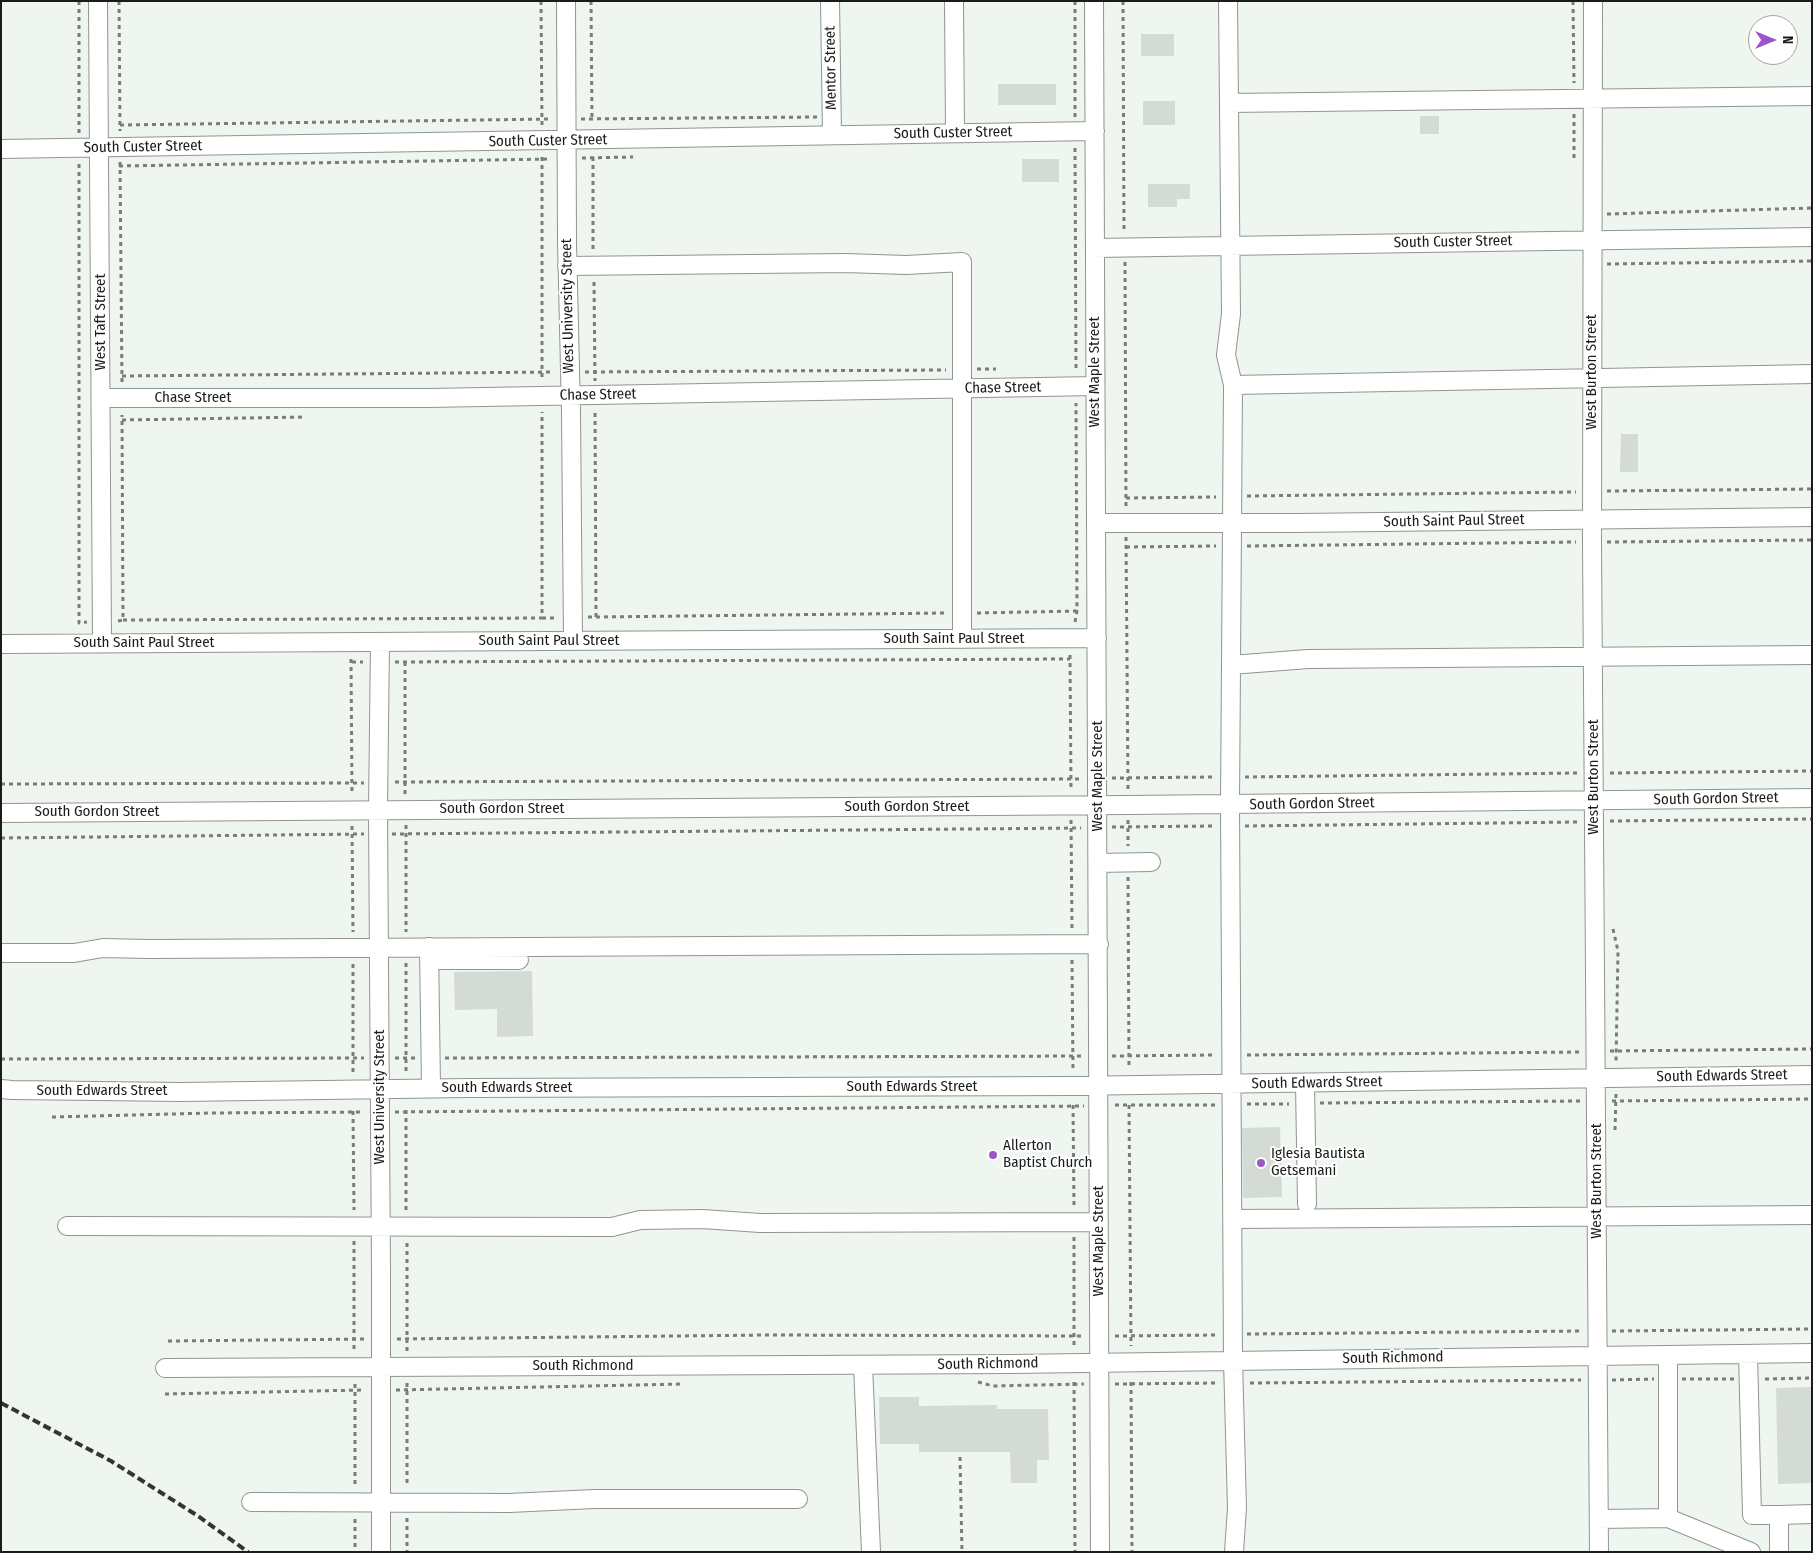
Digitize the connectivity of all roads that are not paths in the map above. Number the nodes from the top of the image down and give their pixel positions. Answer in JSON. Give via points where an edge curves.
{"nodes":[{"id":1,"x":98,"y":1,"type":"edge"},
{"id":2,"x":566,"y":1,"type":"edge"},
{"id":3,"x":830,"y":1,"type":"edge"},
{"id":4,"x":954,"y":1,"type":"edge"},
{"id":5,"x":1094,"y":1,"type":"edge"},
{"id":6,"x":1228,"y":1,"type":"edge"},
{"id":7,"x":1593,"y":1,"type":"edge"},
{"id":8,"x":1812,"y":96,"type":"edge"},
{"id":9,"x":1593,"y":99,"type":"junction"},
{"id":10,"x":1229,"y":102,"type":"junction"},
{"id":11,"x":1094,"y":131,"type":"junction"},
{"id":12,"x":955,"y":133,"type":"junction"},
{"id":13,"x":832,"y":136,"type":"junction"},
{"id":14,"x":566,"y":140,"type":"junction"},
{"id":15,"x":101,"y":148,"type":"junction"},
{"id":16,"x":1,"y":149,"type":"edge"},
{"id":17,"x":1812,"y":237,"type":"edge"},
{"id":18,"x":1593,"y":241,"type":"junction"},
{"id":19,"x":1229,"y":246,"type":"junction"},
{"id":20,"x":1094,"y":248,"type":"junction"},
{"id":21,"x":567,"y":266,"type":"junction"},
{"id":22,"x":1812,"y":374,"type":"edge"},
{"id":23,"x":1592,"y":378,"type":"junction"},
{"id":24,"x":1233,"y":385,"type":"junction"},
{"id":25,"x":1095,"y":386,"type":"junction"},
{"id":26,"x":961,"y":389,"type":"junction"},
{"id":27,"x":571,"y":395,"type":"junction"},
{"id":28,"x":101,"y":398,"type":"junction"},
{"id":29,"x":1812,"y":517,"type":"edge"},
{"id":30,"x":1592,"y":520,"type":"junction"},
{"id":31,"x":1096,"y":523,"type":"junction"},
{"id":32,"x":1232,"y":523,"type":"junction"},
{"id":33,"x":1097,"y":638,"type":"junction"},
{"id":34,"x":962,"y":639,"type":"junction"},
{"id":35,"x":573,"y":641,"type":"junction"},
{"id":36,"x":380,"y":642,"type":"junction"},
{"id":37,"x":102,"y":643,"type":"junction"},
{"id":38,"x":1,"y":644,"type":"edge"},
{"id":39,"x":1812,"y":655,"type":"edge"},
{"id":40,"x":1593,"y":656,"type":"junction"},
{"id":41,"x":1231,"y":665,"type":"junction"},
{"id":42,"x":1812,"y":798,"type":"edge"},
{"id":43,"x":1594,"y":801,"type":"junction"},
{"id":44,"x":1230,"y":804,"type":"junction"},
{"id":45,"x":1098,"y":806,"type":"junction"},
{"id":46,"x":378,"y":810,"type":"junction"},
{"id":47,"x":1,"y":813,"type":"edge"},
{"id":48,"x":1151,"y":862,"type":"dead end"},
{"id":49,"x":1098,"y":863,"type":"junction"},
{"id":50,"x":1099,"y":944,"type":"junction"},
{"id":51,"x":379,"y":947,"type":"junction"},
{"id":52,"x":1,"y":953,"type":"edge"},
{"id":53,"x":429,"y":954,"type":"junction"},
{"id":54,"x":519,"y":960,"type":"dead end"},
{"id":55,"x":1812,"y":1075,"type":"edge"},
{"id":56,"x":1597,"y":1078,"type":"junction"},
{"id":57,"x":1232,"y":1084,"type":"junction"},
{"id":58,"x":1305,"y":1084,"type":"junction"},
{"id":59,"x":1099,"y":1086,"type":"junction"},
{"id":60,"x":431,"y":1088,"type":"junction"},
{"id":61,"x":380,"y":1089,"type":"junction"},
{"id":62,"x":5,"y":1090,"type":"edge"},
{"id":63,"x":1307,"y":1204,"type":"dead end"},
{"id":64,"x":1812,"y":1215,"type":"edge"},
{"id":65,"x":1597,"y":1217,"type":"junction"},
{"id":66,"x":1233,"y":1219,"type":"junction"},
{"id":67,"x":1099,"y":1222,"type":"junction"},
{"id":68,"x":67,"y":1226,"type":"dead end"},
{"id":69,"x":381,"y":1226,"type":"junction"},
{"id":70,"x":1748,"y":1354,"type":"junction"},
{"id":71,"x":1812,"y":1354,"type":"edge"},
{"id":72,"x":1668,"y":1355,"type":"junction"},
{"id":73,"x":1597,"y":1356,"type":"junction"},
{"id":74,"x":1234,"y":1360,"type":"junction"},
{"id":75,"x":1100,"y":1362,"type":"junction"},
{"id":76,"x":862,"y":1364,"type":"junction"},
{"id":77,"x":165,"y":1368,"type":"dead end"},
{"id":78,"x":381,"y":1368,"type":"junction"},
{"id":79,"x":798,"y":1499,"type":"dead end"},
{"id":80,"x":381,"y":1501,"type":"junction"},
{"id":81,"x":250,"y":1502,"type":"dead end"},
{"id":82,"x":1812,"y":1514,"type":"edge"},
{"id":83,"x":1779,"y":1515,"type":"junction"},
{"id":84,"x":1668,"y":1518,"type":"junction"},
{"id":85,"x":1599,"y":1520,"type":"junction"},
{"id":86,"x":381,"y":1552,"type":"edge"},
{"id":87,"x":871,"y":1552,"type":"edge"},
{"id":88,"x":1100,"y":1552,"type":"edge"},
{"id":89,"x":1234,"y":1552,"type":"edge"},
{"id":90,"x":1599,"y":1552,"type":"edge"},
{"id":91,"x":1751,"y":1552,"type":"edge"},
{"id":92,"x":1779,"y":1552,"type":"edge"}],
"edges":[{"from":1,"to":15,"type":"street","name":"West Taft Street"},
{"from":2,"to":14,"type":"street","name":"West University Street"},
{"from":3,"to":13,"type":"street","name":"Mentor Street"},
{"from":4,"to":12,"type":"street"},
{"from":5,"to":11,"type":"street","name":"West Maple Street"},
{"from":6,"to":10,"type":"street"},
{"from":7,"to":9,"type":"street","name":"West Burton Street"},
{"from":8,"to":9,"type":"street"},
{"from":9,"to":10,"type":"street"},
{"from":9,"to":18,"type":"street","name":"West Burton Street"},
{"from":10,"to":19,"type":"street"},
{"from":11,"to":12,"type":"street","name":"South Custer Street","via":[[1075,123]]},
{"from":11,"to":20,"type":"street","name":"West Maple Street"},
{"from":12,"to":13,"type":"street","name":"South Custer Street"},
{"from":13,"to":14,"type":"street","name":"South Custer Street"},
{"from":14,"to":15,"type":"street","name":"South Custer Street"},
{"from":14,"to":21,"type":"street","name":"West University Street"},
{"from":15,"to":16,"type":"street","name":"South Custer Street"},
{"from":15,"to":28,"type":"street","name":"West Taft Street"},
{"from":17,"to":18,"type":"street","name":"South Custer Street"},
{"from":18,"to":19,"type":"street","name":"South Custer Street"},
{"from":18,"to":23,"type":"street","name":"West Burton Street"},
{"from":19,"to":20,"type":"street","name":"South Custer Street"},
{"from":19,"to":24,"type":"street","via":[[1231,314],[1226,356]]},
{"from":20,"to":25,"type":"street","name":"West Maple Street"},
{"from":21,"to":26,"type":"street","via":[[962,262]]},
{"from":21,"to":27,"type":"street","name":"West University Street"},
{"from":22,"to":23,"type":"street"},
{"from":23,"to":24,"type":"street"},
{"from":23,"to":30,"type":"street","name":"West Burton Street"},
{"from":24,"to":32,"type":"street"},
{"from":25,"to":26,"type":"street","name":"Chase Street"},
{"from":25,"to":31,"type":"street","name":"West Maple Street"},
{"from":26,"to":27,"type":"street","name":"Chase Street"},
{"from":26,"to":34,"type":"street"},
{"from":27,"to":28,"type":"street","name":"Chase Street"},
{"from":27,"to":35,"type":"street","name":"West University Street"},
{"from":28,"to":37,"type":"street","name":"West Taft Street"},
{"from":29,"to":30,"type":"street","name":"South Saint Paul Street"},
{"from":30,"to":32,"type":"street","name":"South Saint Paul Street"},
{"from":30,"to":40,"type":"street","name":"West Burton Street"},
{"from":31,"to":32,"type":"street","name":"South Saint Paul Street"},
{"from":31,"to":33,"type":"street","name":"West Maple Street"},
{"from":32,"to":41,"type":"street"},
{"from":33,"to":34,"type":"street","name":"South Saint Paul Street"},
{"from":33,"to":45,"type":"street","name":"West Maple Street"},
{"from":34,"to":35,"type":"street","name":"South Saint Paul Street"},
{"from":35,"to":36,"type":"street","name":"South Saint Paul Street"},
{"from":36,"to":37,"type":"street","name":"South Saint Paul Street"},
{"from":36,"to":46,"type":"street","name":"West University Street"},
{"from":37,"to":38,"type":"street","name":"South Saint Paul Street"},
{"from":39,"to":40,"type":"street"},
{"from":40,"to":41,"type":"street","via":[[1308,659]]},
{"from":40,"to":43,"type":"street","name":"West Burton Street"},
{"from":41,"to":44,"type":"street"},
{"from":42,"to":43,"type":"street","name":"South Gordon Street"},
{"from":43,"to":44,"type":"street","name":"South Gordon Street"},
{"from":43,"to":56,"type":"street","name":"West Burton Street"},
{"from":44,"to":45,"type":"street","name":"South Gordon Street"},
{"from":44,"to":57,"type":"street"},
{"from":45,"to":46,"type":"street","name":"South Gordon Street"},
{"from":45,"to":49,"type":"street","name":"West Maple Street"},
{"from":46,"to":47,"type":"street","name":"South Gordon Street"},
{"from":46,"to":51,"type":"street","name":"West University Street"},
{"from":48,"to":49,"type":"street"},
{"from":49,"to":50,"type":"street","name":"West Maple Street"},
{"from":50,"to":53,"type":"street"},
{"from":50,"to":59,"type":"street","name":"West Maple Street"},
{"from":51,"to":52,"type":"street","via":[[103,948],[74,953]]},
{"from":51,"to":53,"type":"street"},
{"from":51,"to":61,"type":"street","name":"West University Street"},
{"from":53,"to":54,"type":"street"},
{"from":53,"to":60,"type":"street"},
{"from":55,"to":56,"type":"street","name":"South Edwards Street"},
{"from":56,"to":58,"type":"street","name":"South Edwards Street"},
{"from":56,"to":65,"type":"street","name":"West Burton Street"},
{"from":57,"to":58,"type":"street","name":"South Edwards Street"},
{"from":57,"to":59,"type":"street","name":"South Edwards Street"},
{"from":57,"to":66,"type":"street"},
{"from":58,"to":63,"type":"street"},
{"from":59,"to":60,"type":"street","name":"South Edwards Street"},
{"from":59,"to":67,"type":"street","name":"West Maple Street"},
{"from":60,"to":61,"type":"street","name":"South Edwards Street"},
{"from":61,"to":62,"type":"street","name":"South Edwards Street"},
{"from":61,"to":69,"type":"street","name":"West University Street"},
{"from":64,"to":65,"type":"street"},
{"from":65,"to":66,"type":"street"},
{"from":65,"to":73,"type":"street","name":"West Burton Street"},
{"from":66,"to":74,"type":"street"},
{"from":67,"to":69,"type":"street","via":[[760,1223],[702,1219],[640,1220],[612,1227]]},
{"from":67,"to":75,"type":"street","name":"West Maple Street"},
{"from":68,"to":69,"type":"street"},
{"from":69,"to":78,"type":"street","name":"West University Street"},
{"from":70,"to":71,"type":"street","name":"South Richmond"},
{"from":70,"to":72,"type":"street","name":"South Richmond"},
{"from":70,"to":83,"type":"street","via":[[1752,1515]]},
{"from":72,"to":73,"type":"street","name":"South Richmond"},
{"from":72,"to":84,"type":"street"},
{"from":73,"to":74,"type":"street","name":"South Richmond"},
{"from":73,"to":85,"type":"street","name":"West Burton Street"},
{"from":74,"to":75,"type":"street","name":"South Richmond"},
{"from":74,"to":89,"type":"street","via":[[1237,1508]]},
{"from":75,"to":76,"type":"street","name":"South Richmond"},
{"from":75,"to":88,"type":"street","name":"West Maple Street"},
{"from":76,"to":78,"type":"street","name":"South Richmond"},
{"from":76,"to":87,"type":"street"},
{"from":77,"to":78,"type":"street","name":"South Richmond"},
{"from":78,"to":80,"type":"street","name":"West University Street"},
{"from":79,"to":80,"type":"street","via":[[594,1499],[509,1503]]},
{"from":80,"to":81,"type":"street"},
{"from":80,"to":86,"type":"street","name":"West University Street"},
{"from":82,"to":83,"type":"street"},
{"from":83,"to":92,"type":"street"},
{"from":84,"to":85,"type":"street"},
{"from":84,"to":91,"type":"street"},
{"from":85,"to":90,"type":"street","name":"West Burton Street"}]}
